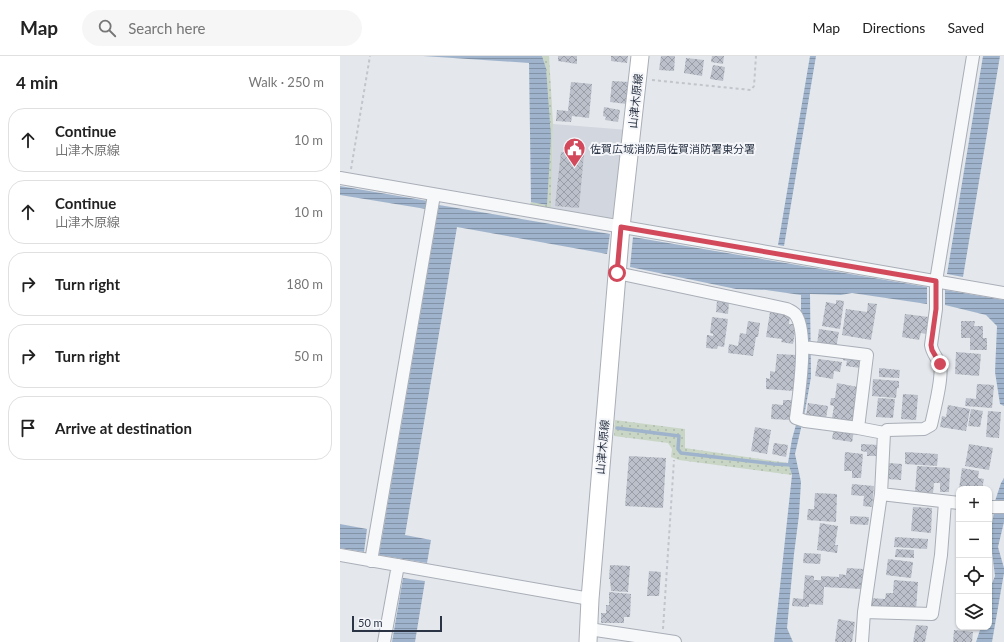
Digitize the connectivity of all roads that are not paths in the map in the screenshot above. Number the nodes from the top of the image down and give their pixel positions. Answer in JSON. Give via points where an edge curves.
{"nodes":[{"id":1,"x":640,"y":56,"type":"edge"},
{"id":2,"x":973,"y":56,"type":"edge"},
{"id":3,"x":344,"y":179,"type":"edge"},
{"id":4,"x":434,"y":195,"type":"junction"},
{"id":5,"x":620,"y":241,"type":"junction"},
{"id":6,"x":617,"y":273,"type":"junction"},
{"id":7,"x":936,"y":281,"type":"junction"},
{"id":8,"x":1004,"y":293,"type":"edge"},
{"id":9,"x":809,"y":348,"type":"junction"},
{"id":10,"x":858,"y":428,"type":"junction"},
{"id":11,"x":884,"y":434,"type":"junction"},
{"id":12,"x":881,"y":494,"type":"junction"},
{"id":13,"x":945,"y":502,"type":"junction"},
{"id":14,"x":956,"y":503,"type":"edge"},
{"id":15,"x":340,"y":556,"type":"edge"},
{"id":16,"x":371,"y":561,"type":"junction"},
{"id":17,"x":398,"y":565,"type":"junction"},
{"id":18,"x":590,"y":599,"type":"junction"},
{"id":19,"x":864,"y":612,"type":"junction"},
{"id":20,"x":588,"y":635,"type":"edge"},
{"id":21,"x":384,"y":642,"type":"edge"},
{"id":22,"x":675,"y":642,"type":"edge"},
{"id":23,"x":862,"y":642,"type":"edge"}],
"edges":[{"from":1,"to":5,"type":"street","name":"山津木原線"},
{"from":2,"to":7,"type":"street"},
{"from":3,"to":4,"type":"street"},
{"from":4,"to":5,"type":"street"},
{"from":4,"to":16,"type":"street"},
{"from":5,"to":6,"type":"street","name":"山津木原線"},
{"from":5,"to":7,"type":"street"},
{"from":6,"to":9,"type":"street","via":[[793,312]]},
{"from":6,"to":18,"type":"street","name":"山津木原線"},
{"from":7,"to":8,"type":"street"},
{"from":7,"to":11,"type":"street","via":[[936,309],[931,345],[940,364],[941,373],[931,425],[924,429],[887,430]]},
{"from":9,"to":10,"type":"street","via":[[801,420]]},
{"from":9,"to":10,"type":"street","via":[[868,355]]},
{"from":10,"to":11,"type":"street"},
{"from":11,"to":12,"type":"street"},
{"from":12,"to":13,"type":"street"},
{"from":12,"to":19,"type":"street"},
{"from":13,"to":14,"type":"street"},
{"from":13,"to":19,"type":"street","via":[[941,555],[932,614]]},
{"from":15,"to":16,"type":"street"},
{"from":16,"to":17,"type":"street"},
{"from":17,"to":18,"type":"street"},
{"from":17,"to":21,"type":"street"},
{"from":18,"to":20,"type":"street","name":"山津木原線"},
{"from":19,"to":23,"type":"street"},
{"from":20,"to":22,"type":"street"}]}
